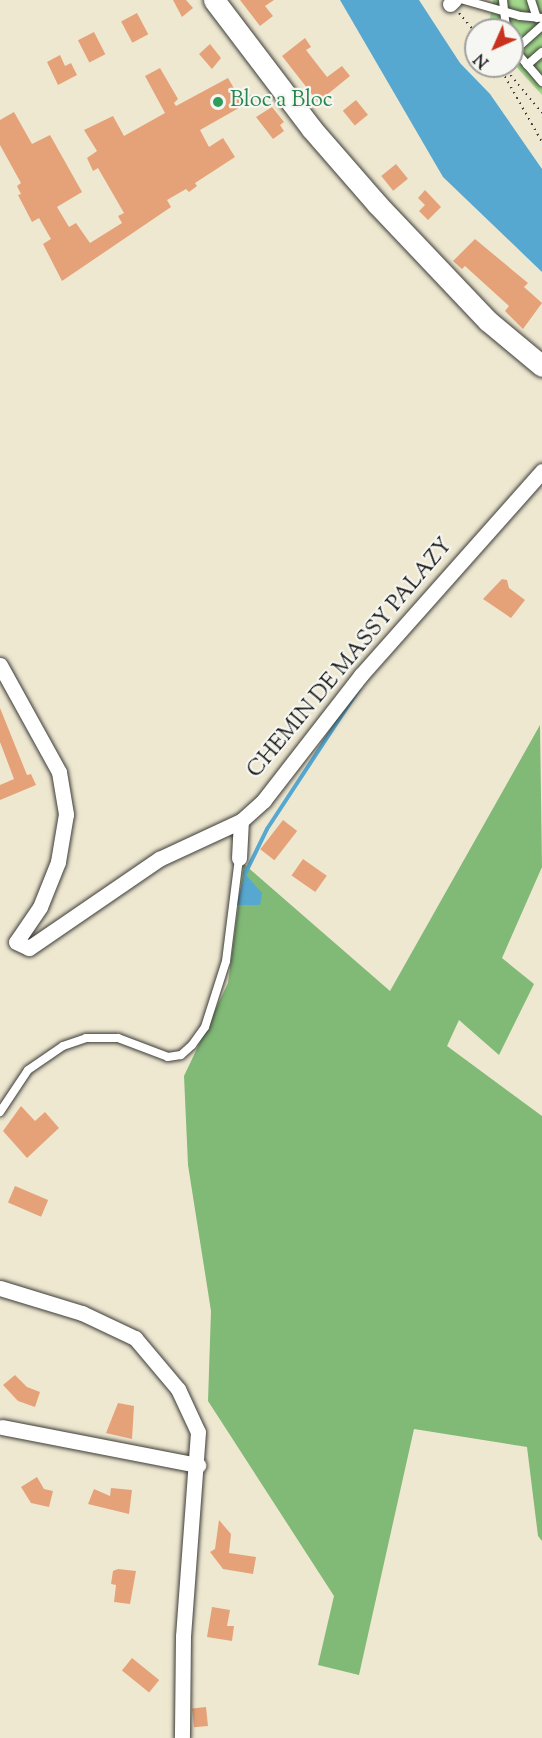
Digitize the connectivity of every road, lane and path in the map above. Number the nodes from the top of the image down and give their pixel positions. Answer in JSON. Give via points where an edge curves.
{"nodes":[{"id":1,"x":214,"y":0,"type":"edge"},
{"id":2,"x":503,"y":0,"type":"edge"},
{"id":3,"x":531,"y":0,"type":"edge"},
{"id":4,"x":456,"y":1,"type":"edge"},
{"id":5,"x":504,"y":12,"type":"junction"},
{"id":6,"x":467,"y":18,"type":"edge"},
{"id":7,"x":505,"y":18,"type":"edge"},
{"id":8,"x":539,"y":18,"type":"edge"},
{"id":9,"x":542,"y":26,"type":"edge"},
{"id":10,"x":524,"y":40,"type":"edge"},
{"id":11,"x":542,"y":52,"type":"edge"},
{"id":12,"x":524,"y":61,"type":"edge"},
{"id":13,"x":527,"y":64,"type":"junction"},
{"id":14,"x":507,"y":78,"type":"edge"},
{"id":15,"x":511,"y":78,"type":"edge"},
{"id":16,"x":541,"y":79,"type":"edge"},
{"id":17,"x":542,"y":113,"type":"edge"},
{"id":18,"x":542,"y":142,"type":"edge"},
{"id":19,"x":542,"y":366,"type":"edge"},
{"id":20,"x":542,"y":471,"type":"edge"},
{"id":21,"x":0,"y":665,"type":"edge"},
{"id":22,"x":241,"y":821,"type":"junction"},
{"id":23,"x":239,"y":858,"type":"joint"},
{"id":24,"x":0,"y":1113,"type":"edge"},
{"id":25,"x":0,"y":1288,"type":"edge"},
{"id":26,"x":2,"y":1427,"type":"dead end"},
{"id":27,"x":198,"y":1465,"type":"junction"},
{"id":28,"x":182,"y":1738,"type":"edge"}],
"edges":[{"from":1,"to":19,"type":"main road","via":[[311,129],[376,204],[488,321]]},
{"from":2,"to":5,"type":"lane"},
{"from":3,"to":8,"type":"lane"},
{"from":4,"to":5,"type":"lane"},
{"from":4,"to":6,"type":"path"},
{"from":5,"to":7,"type":"lane"},
{"from":5,"to":8,"type":"lane"},
{"from":9,"to":10,"type":"lane"},
{"from":11,"to":13,"type":"lane"},
{"from":12,"to":13,"type":"lane"},
{"from":13,"to":16,"type":"lane"},
{"from":14,"to":18,"type":"path"},
{"from":15,"to":17,"type":"path"},
{"from":20,"to":22,"type":"street","name":"CHEMIN DE MASSY PALAZY","via":[[362,675],[286,774]]},
{"from":21,"to":22,"type":"street","via":[[59,772],[66,814],[58,862],[39,907],[16,942],[29,948],[159,859]]},
{"from":22,"to":23,"type":"street"},
{"from":23,"to":24,"type":"lane","via":[[226,961],[205,1027],[192,1046],[180,1055],[168,1057],[118,1038],[100,1036],[71,1044],[28,1070]]},
{"from":25,"to":27,"type":"street","via":[[82,1313],[135,1338],[177,1389],[198,1432]]},
{"from":26,"to":27,"type":"street"},
{"from":27,"to":28,"type":"street","via":[[183,1636]]}]}
